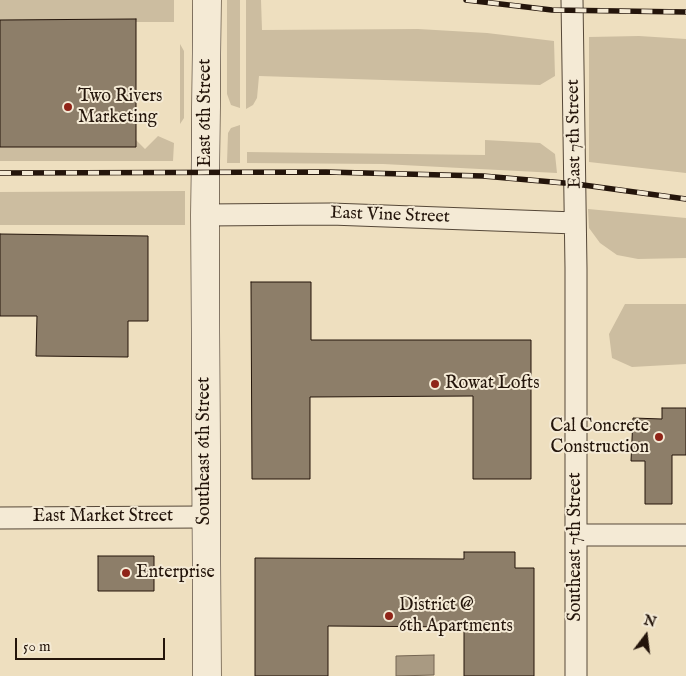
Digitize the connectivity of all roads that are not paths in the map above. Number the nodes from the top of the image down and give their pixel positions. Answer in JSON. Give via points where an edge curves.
{"nodes":[{"id":1,"x":207,"y":0,"type":"edge"},
{"id":2,"x":572,"y":0,"type":"edge"},
{"id":3,"x":205,"y":220,"type":"junction"},
{"id":4,"x":575,"y":223,"type":"junction"},
{"id":5,"x":576,"y":268,"type":"joint"},
{"id":6,"x":205,"y":517,"type":"junction"},
{"id":7,"x":0,"y":518,"type":"edge"},
{"id":8,"x":576,"y":535,"type":"junction"},
{"id":9,"x":686,"y":535,"type":"edge"},
{"id":10,"x":206,"y":676,"type":"edge"},
{"id":11,"x":576,"y":676,"type":"edge"}],
"edges":[{"from":1,"to":3,"type":"main road","name":"East 6th Street"},
{"from":2,"to":4,"type":"street","name":"East 7th Street"},
{"from":3,"to":4,"type":"street","name":"East Vine Street","via":[[350,214]]},
{"from":3,"to":6,"type":"main road","name":"Southeast 6th Street"},
{"from":4,"to":5,"type":"street","name":"East 7th Street"},
{"from":5,"to":8,"type":"street","name":"Southeast 7th Street"},
{"from":6,"to":7,"type":"street","name":"East Market Street"},
{"from":6,"to":10,"type":"main road","name":"Southeast 6th Street"},
{"from":8,"to":9,"type":"street"},
{"from":8,"to":11,"type":"street","name":"Southeast 7th Street"}]}
